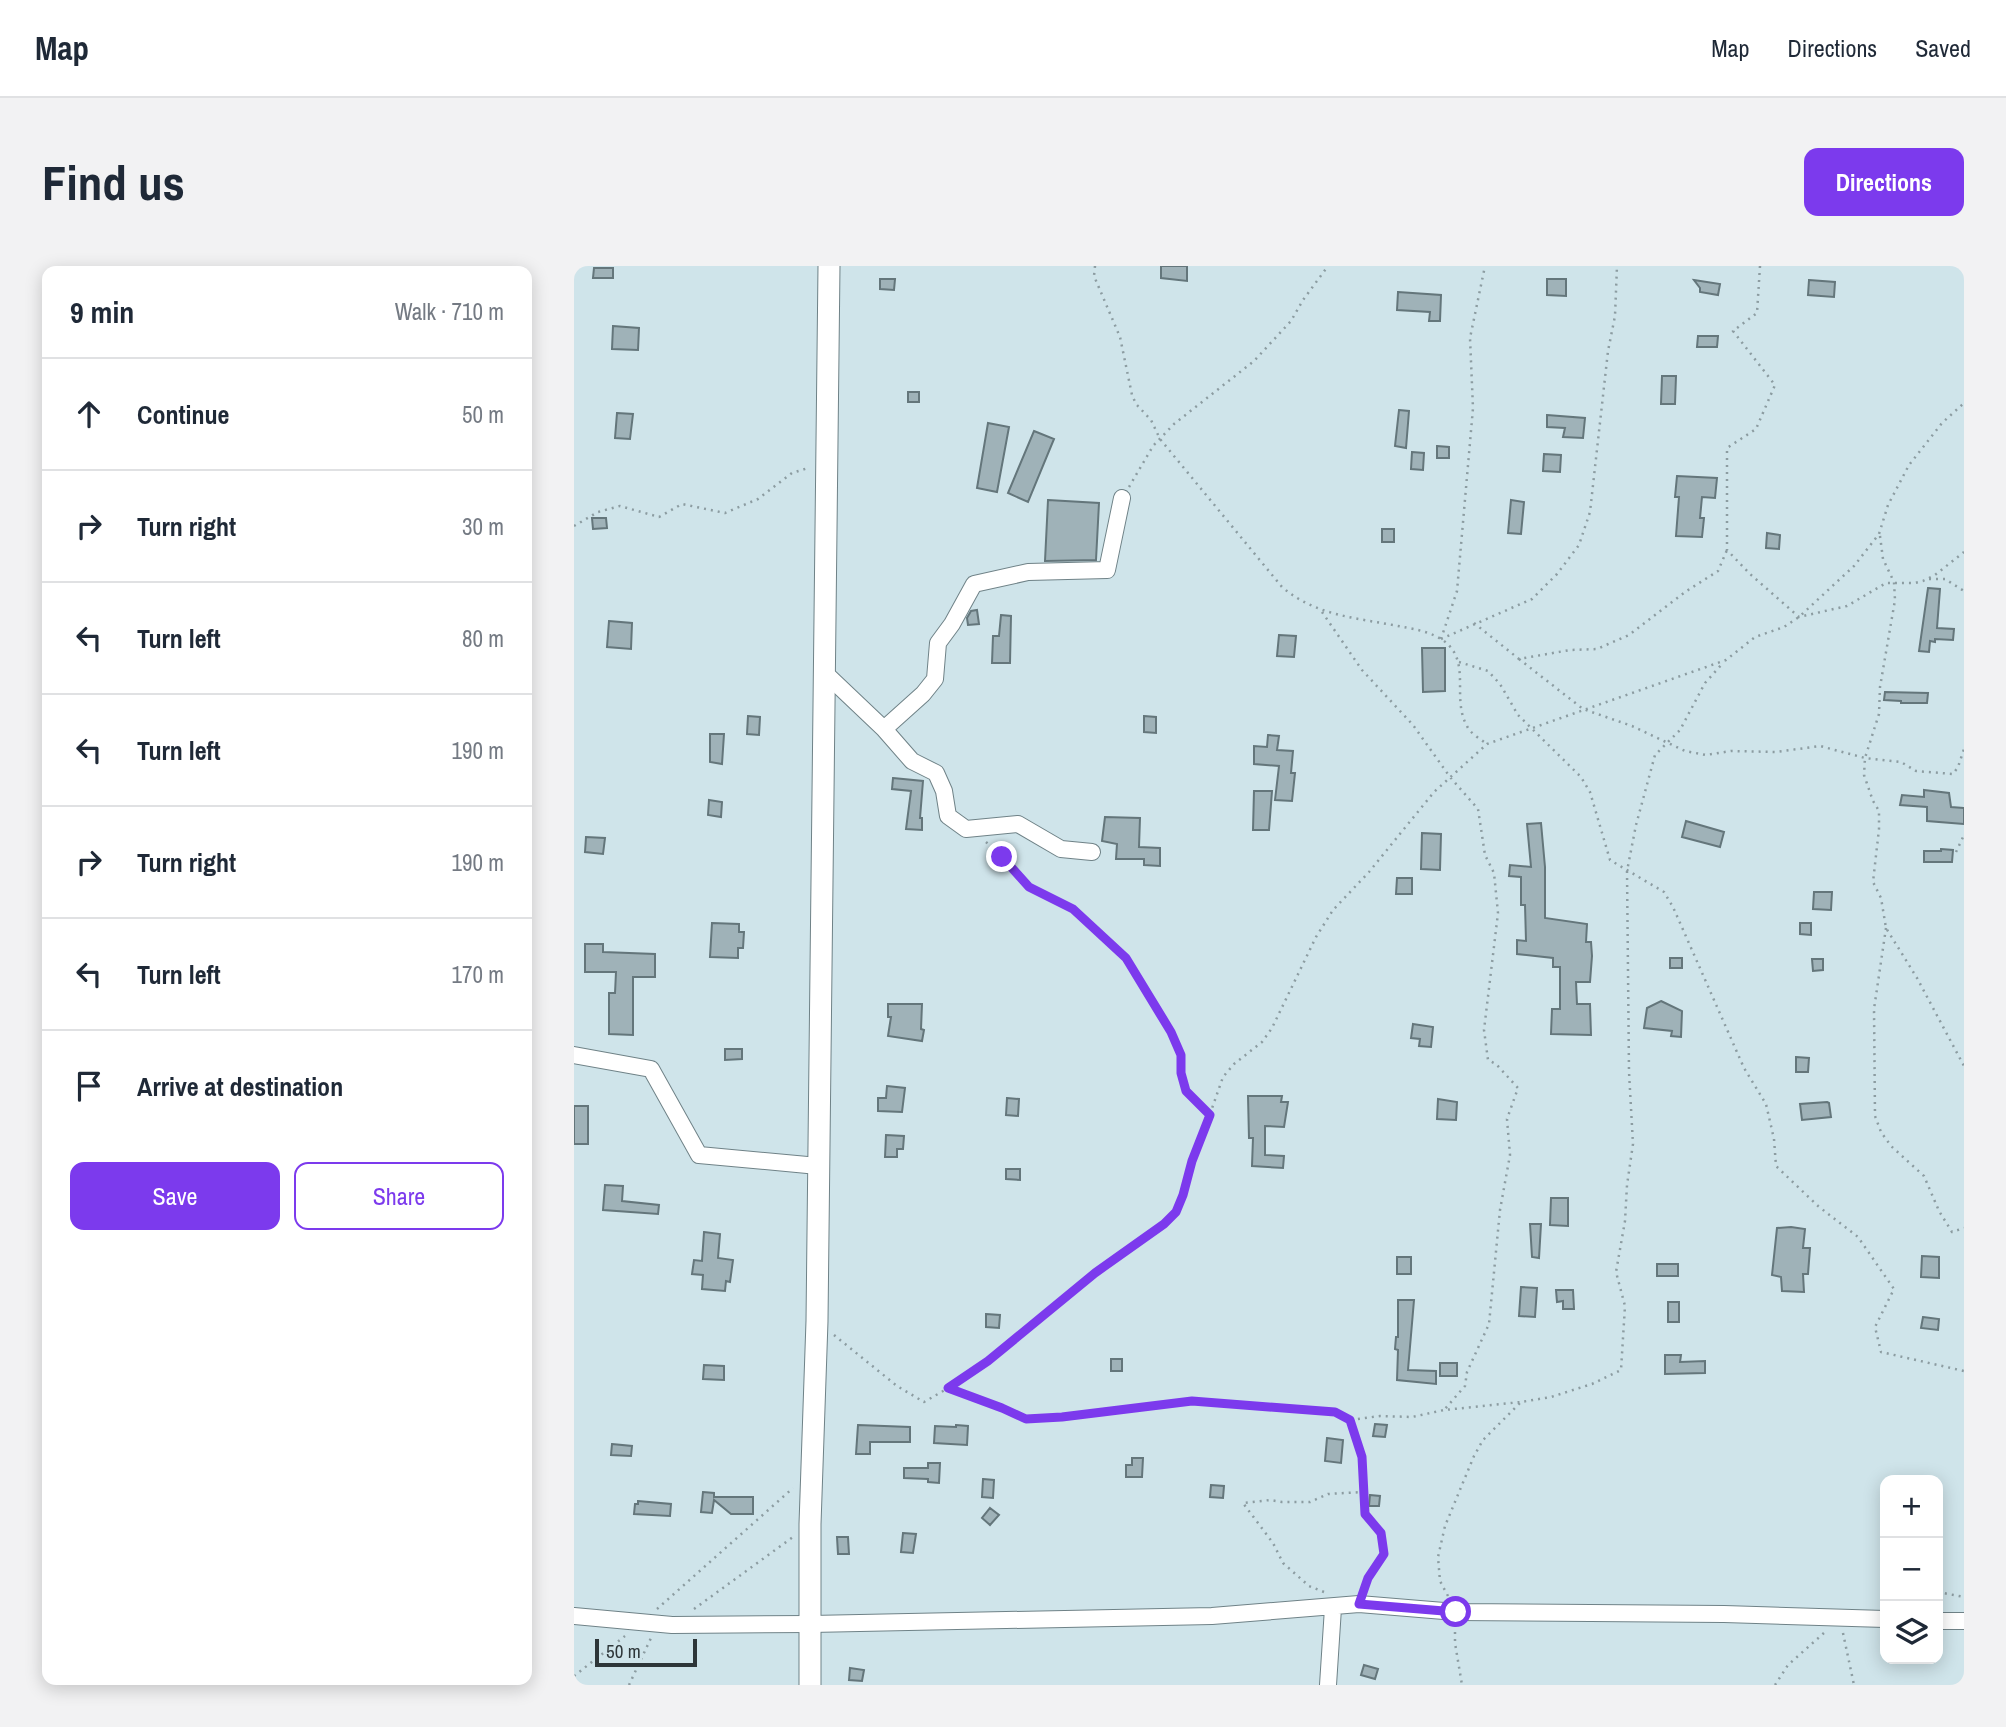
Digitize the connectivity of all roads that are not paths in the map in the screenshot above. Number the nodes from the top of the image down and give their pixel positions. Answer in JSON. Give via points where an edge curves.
{"nodes":[{"id":1,"x":828,"y":266,"type":"edge"},
{"id":2,"x":1122,"y":498,"type":"road end"},
{"id":3,"x":824,"y":672,"type":"junction"},
{"id":4,"x":884,"y":729,"type":"junction"},
{"id":5,"x":1092,"y":852,"type":"dead end"},
{"id":6,"x":574,"y":1055,"type":"edge"},
{"id":7,"x":818,"y":1166,"type":"junction"},
{"id":8,"x":1334,"y":1602,"type":"junction"},
{"id":9,"x":574,"y":1616,"type":"edge"},
{"id":10,"x":1880,"y":1619,"type":"edge"},
{"id":11,"x":1943,"y":1621,"type":"edge"},
{"id":12,"x":1964,"y":1621,"type":"edge"},
{"id":13,"x":811,"y":1625,"type":"junction"},
{"id":14,"x":810,"y":1685,"type":"edge"},
{"id":15,"x":1328,"y":1685,"type":"edge"}],
"edges":[{"from":1,"to":3,"type":"street"},
{"from":2,"to":4,"type":"street","via":[[1107,570],[1028,572],[974,584],[938,643],[935,679]]},
{"from":3,"to":4,"type":"street"},
{"from":3,"to":7,"type":"street"},
{"from":4,"to":5,"type":"street","via":[[912,761],[936,773],[948,816],[966,829],[1018,824],[1061,849]]},
{"from":6,"to":7,"type":"street","via":[[651,1069],[699,1156]]},
{"from":7,"to":13,"type":"street"},
{"from":8,"to":10,"type":"street","via":[[1456,1612]]},
{"from":8,"to":13,"type":"street","via":[[1212,1616]]},
{"from":8,"to":15,"type":"street"},
{"from":9,"to":13,"type":"street","via":[[672,1625]]},
{"from":11,"to":12,"type":"street"},
{"from":13,"to":14,"type":"street"}]}
